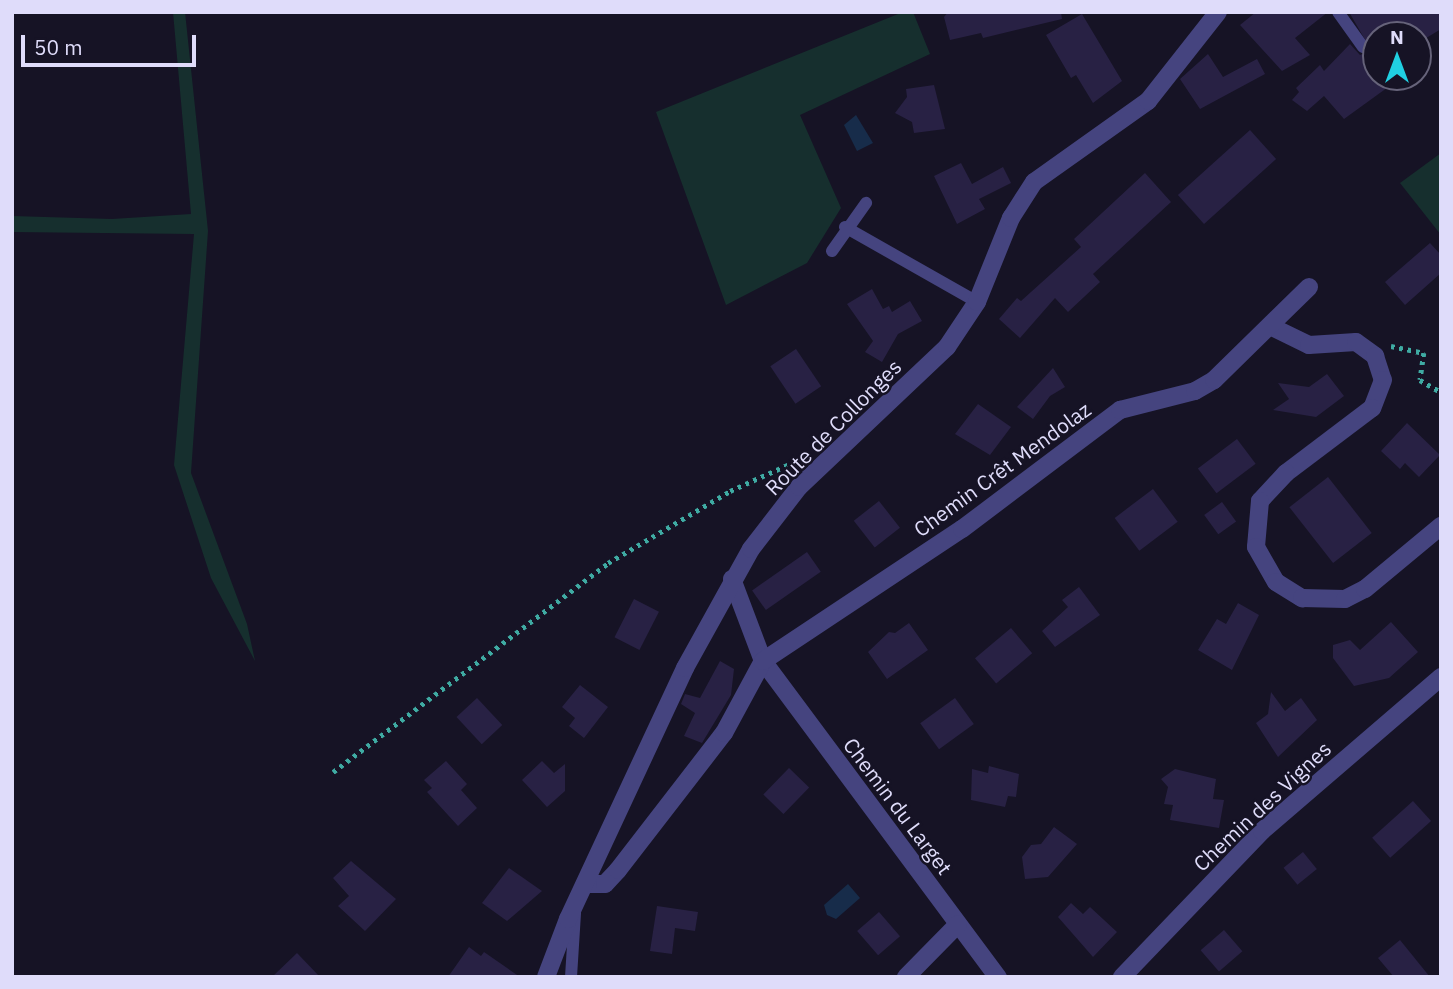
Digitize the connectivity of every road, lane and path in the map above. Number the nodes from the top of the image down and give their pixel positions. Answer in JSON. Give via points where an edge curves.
{"nodes":[{"id":1,"x":1217,"y":12,"type":"edge"},
{"id":2,"x":1338,"y":12,"type":"edge"},
{"id":3,"x":1362,"y":46,"type":"edge"},
{"id":4,"x":866,"y":203,"type":"dead end"},
{"id":5,"x":845,"y":227,"type":"junction"},
{"id":6,"x":832,"y":251,"type":"dead end"},
{"id":7,"x":1309,"y":288,"type":"dead end"},
{"id":8,"x":977,"y":302,"type":"junction"},
{"id":9,"x":1270,"y":326,"type":"junction"},
{"id":10,"x":1415,"y":352,"type":"dead end"},
{"id":11,"x":1441,"y":392,"type":"edge"},
{"id":12,"x":799,"y":459,"type":"dead end"},
{"id":13,"x":1441,"y":526,"type":"edge"},
{"id":14,"x":732,"y":579,"type":"junction"},
{"id":15,"x":763,"y":661,"type":"junction"},
{"id":16,"x":1441,"y":677,"type":"edge"},
{"id":17,"x":333,"y":772,"type":"dead end"},
{"id":18,"x":584,"y":884,"type":"junction"},
{"id":19,"x":576,"y":902,"type":"junction"},
{"id":20,"x":958,"y":924,"type":"junction"},
{"id":21,"x":546,"y":977,"type":"edge"},
{"id":22,"x":571,"y":977,"type":"edge"},
{"id":23,"x":906,"y":977,"type":"edge"},
{"id":24,"x":998,"y":977,"type":"edge"},
{"id":25,"x":1122,"y":977,"type":"edge"}],
"edges":[{"from":1,"to":8,"type":"street","name":"Route de Collonges","via":[[1149,101],[1034,182],[1011,218]]},
{"from":2,"to":3,"type":"lane"},
{"from":4,"to":5,"type":"lane"},
{"from":5,"to":6,"type":"lane"},
{"from":5,"to":8,"type":"lane"},
{"from":7,"to":9,"type":"street","name":"Chemin Crêt Mendolaz"},
{"from":8,"to":14,"type":"street","name":"Route de Collonges","via":[[947,347],[799,488]]},
{"from":9,"to":13,"type":"street","via":[[1309,345],[1343,340],[1364,346],[1380,363],[1384,380],[1372,408],[1264,495],[1255,537],[1270,575],[1302,598],[1345,599],[1365,589]]},
{"from":9,"to":15,"type":"street","name":"Chemin Crêt Mendolaz","via":[[1206,386],[1120,410],[962,530]]},
{"from":10,"to":11,"type":"path","via":[[1423,353],[1420,380]]},
{"from":12,"to":17,"type":"path","via":[[730,491],[608,563]]},
{"from":14,"to":15,"type":"street","name":"Chemin du Larget"},
{"from":14,"to":18,"type":"street","name":"Route de Collonges"},
{"from":15,"to":18,"type":"street","via":[[724,733],[618,870],[605,884]]},
{"from":15,"to":20,"type":"street","name":"Chemin du Larget"},
{"from":16,"to":25,"type":"street","name":"Chemin des Vignes","via":[[1262,831]]},
{"from":18,"to":19,"type":"street","name":"Route de Collonges"},
{"from":19,"to":21,"type":"street","name":"Route de Collonges"},
{"from":19,"to":22,"type":"lane"},
{"from":20,"to":23,"type":"street"},
{"from":20,"to":24,"type":"street","name":"Chemin du Larget"}]}
